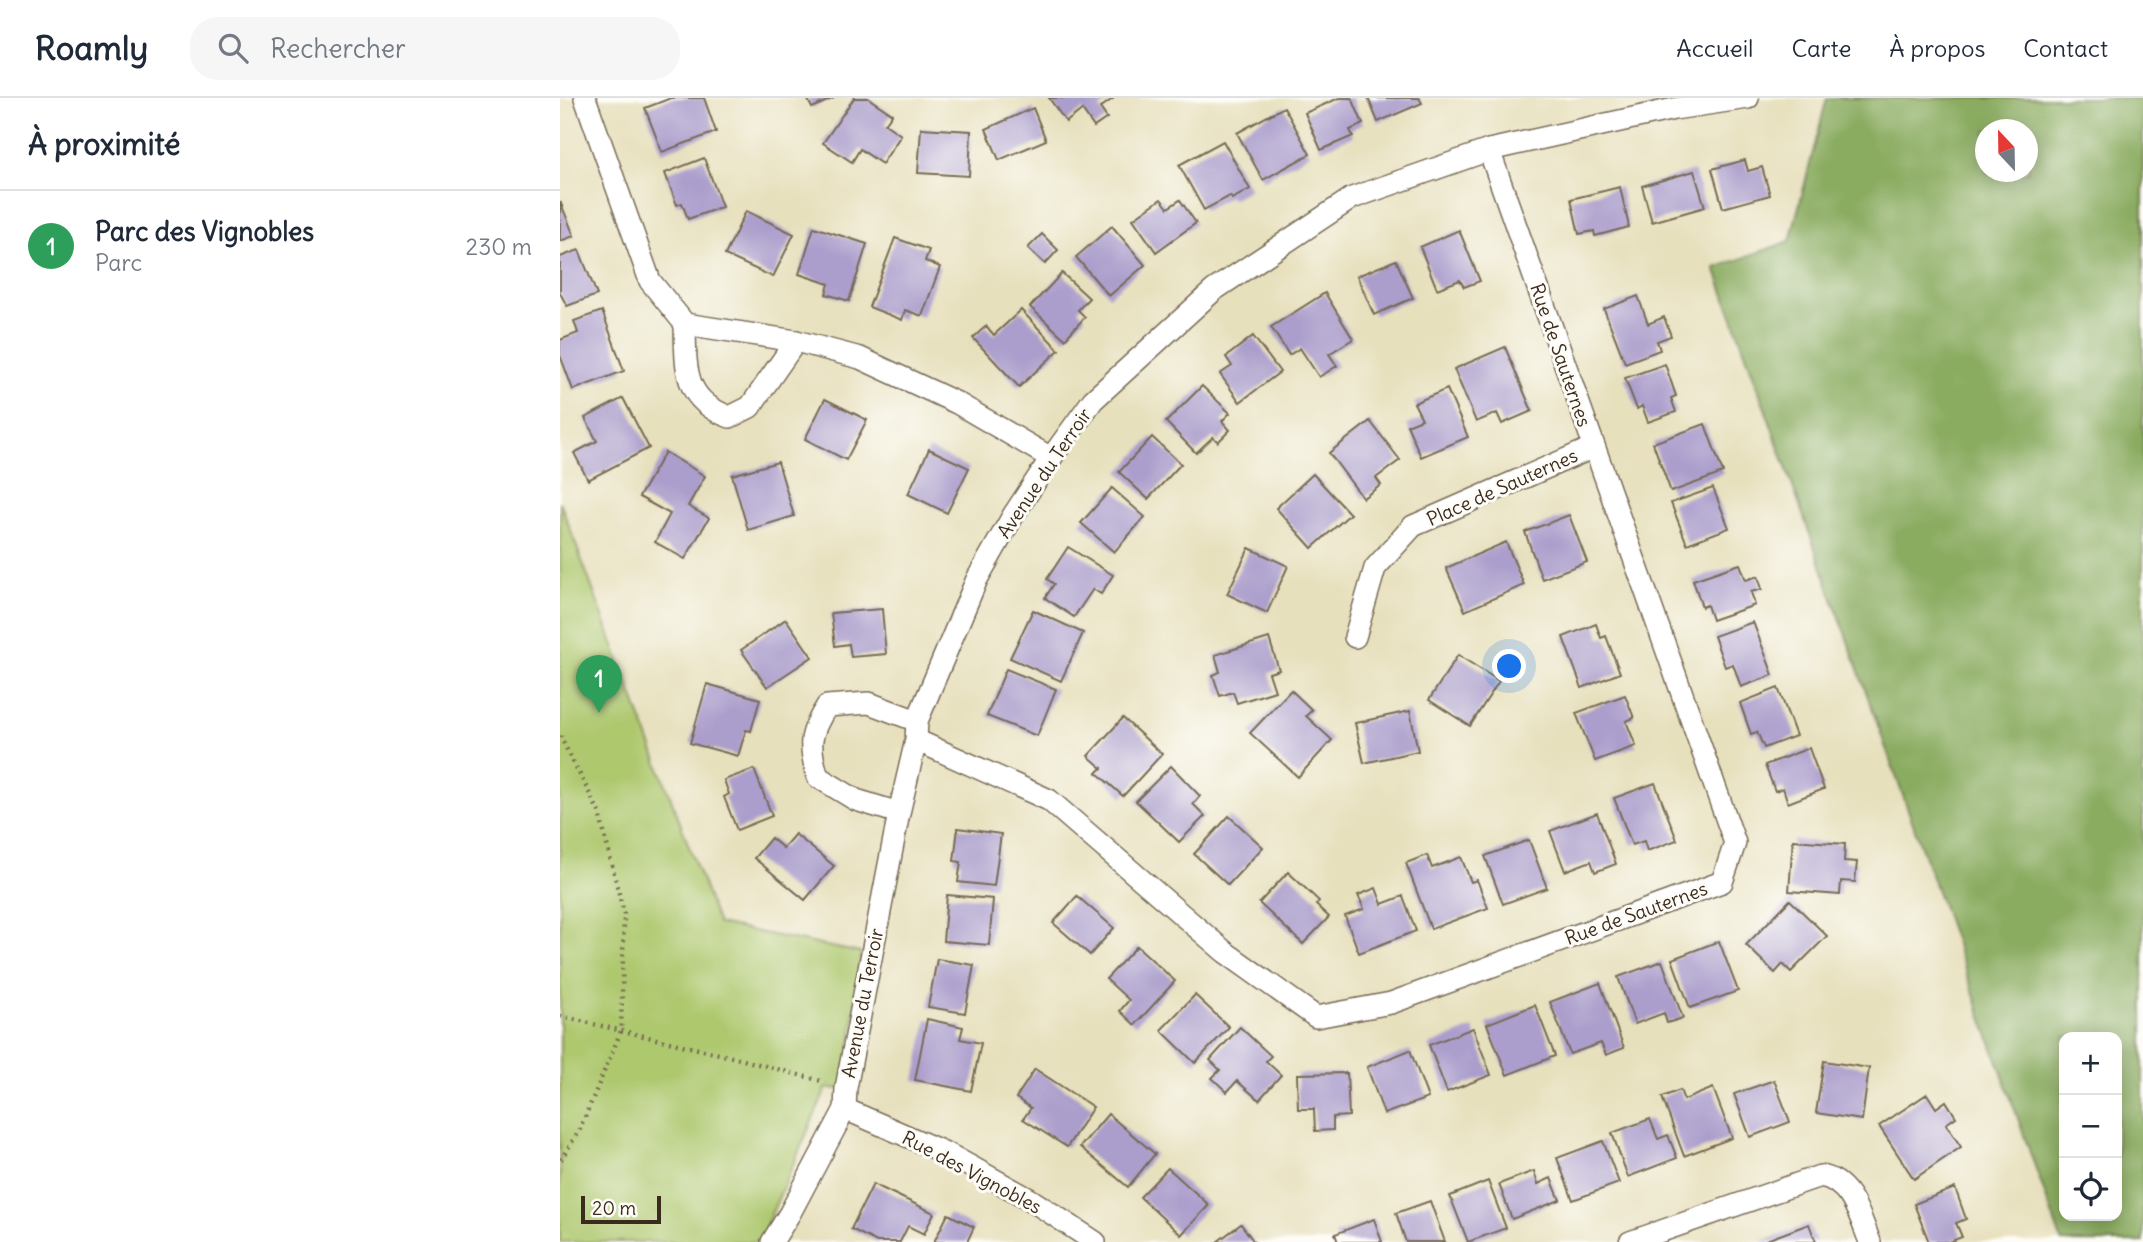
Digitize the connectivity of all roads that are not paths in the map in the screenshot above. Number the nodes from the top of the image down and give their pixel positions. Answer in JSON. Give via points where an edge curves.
{"nodes":[{"id":1,"x":585,"y":98,"type":"edge"},
{"id":2,"x":1748,"y":98,"type":"edge"},
{"id":3,"x":1675,"y":103,"type":"edge"},
{"id":4,"x":1489,"y":150,"type":"junction"},
{"id":5,"x":685,"y":324,"type":"junction"},
{"id":6,"x":796,"y":341,"type":"junction"},
{"id":7,"x":1594,"y":447,"type":"junction"},
{"id":8,"x":1051,"y":458,"type":"junction"},
{"id":9,"x":1355,"y":637,"type":"dead end"},
{"id":10,"x":917,"y":731,"type":"junction"},
{"id":11,"x":899,"y":813,"type":"junction"},
{"id":12,"x":845,"y":1109,"type":"junction"},
{"id":13,"x":772,"y":1242,"type":"edge"},
{"id":14,"x":1095,"y":1242,"type":"edge"},
{"id":15,"x":1630,"y":1242,"type":"edge"},
{"id":16,"x":1870,"y":1242,"type":"edge"}],
"edges":[{"from":1,"to":5,"type":"street","via":[[650,281]]},
{"from":2,"to":3,"type":"street","name":"Avenue du Terroir"},
{"from":3,"to":4,"type":"street","name":"Avenue du Terroir"},
{"from":4,"to":7,"type":"street","name":"Rue de Sauternes"},
{"from":4,"to":8,"type":"street","name":"Avenue du Terroir","via":[[1352,198],[1214,290],[1093,400]]},
{"from":5,"to":6,"type":"street"},
{"from":5,"to":6,"type":"street","via":[[686,362],[695,394],[710,410],[730,416],[750,407]]},
{"from":6,"to":8,"type":"street","via":[[860,358],[957,403]]},
{"from":7,"to":9,"type":"street","name":"Place de Sauternes","via":[[1413,526],[1375,568]]},
{"from":7,"to":10,"type":"street","name":"Rue de Sauternes","via":[[1735,843],[1723,882],[1391,1003],[1316,1017],[1225,952],[1049,800]]},
{"from":8,"to":10,"type":"street","name":"Avenue du Terroir","via":[[977,579]]},
{"from":10,"to":11,"type":"street","name":"Avenue du Terroir"},
{"from":10,"to":11,"type":"street","via":[[869,703],[827,706],[813,728],[810,751],[818,776],[856,800]]},
{"from":11,"to":12,"type":"street","name":"Avenue du Terroir"},
{"from":12,"to":13,"type":"street","name":"Avenue du Terroir"},
{"from":12,"to":14,"type":"street","name":"Rue des Vignobles","via":[[948,1154]]},
{"from":15,"to":16,"type":"street","via":[[1820,1176],[1838,1182],[1855,1203]]}]}
